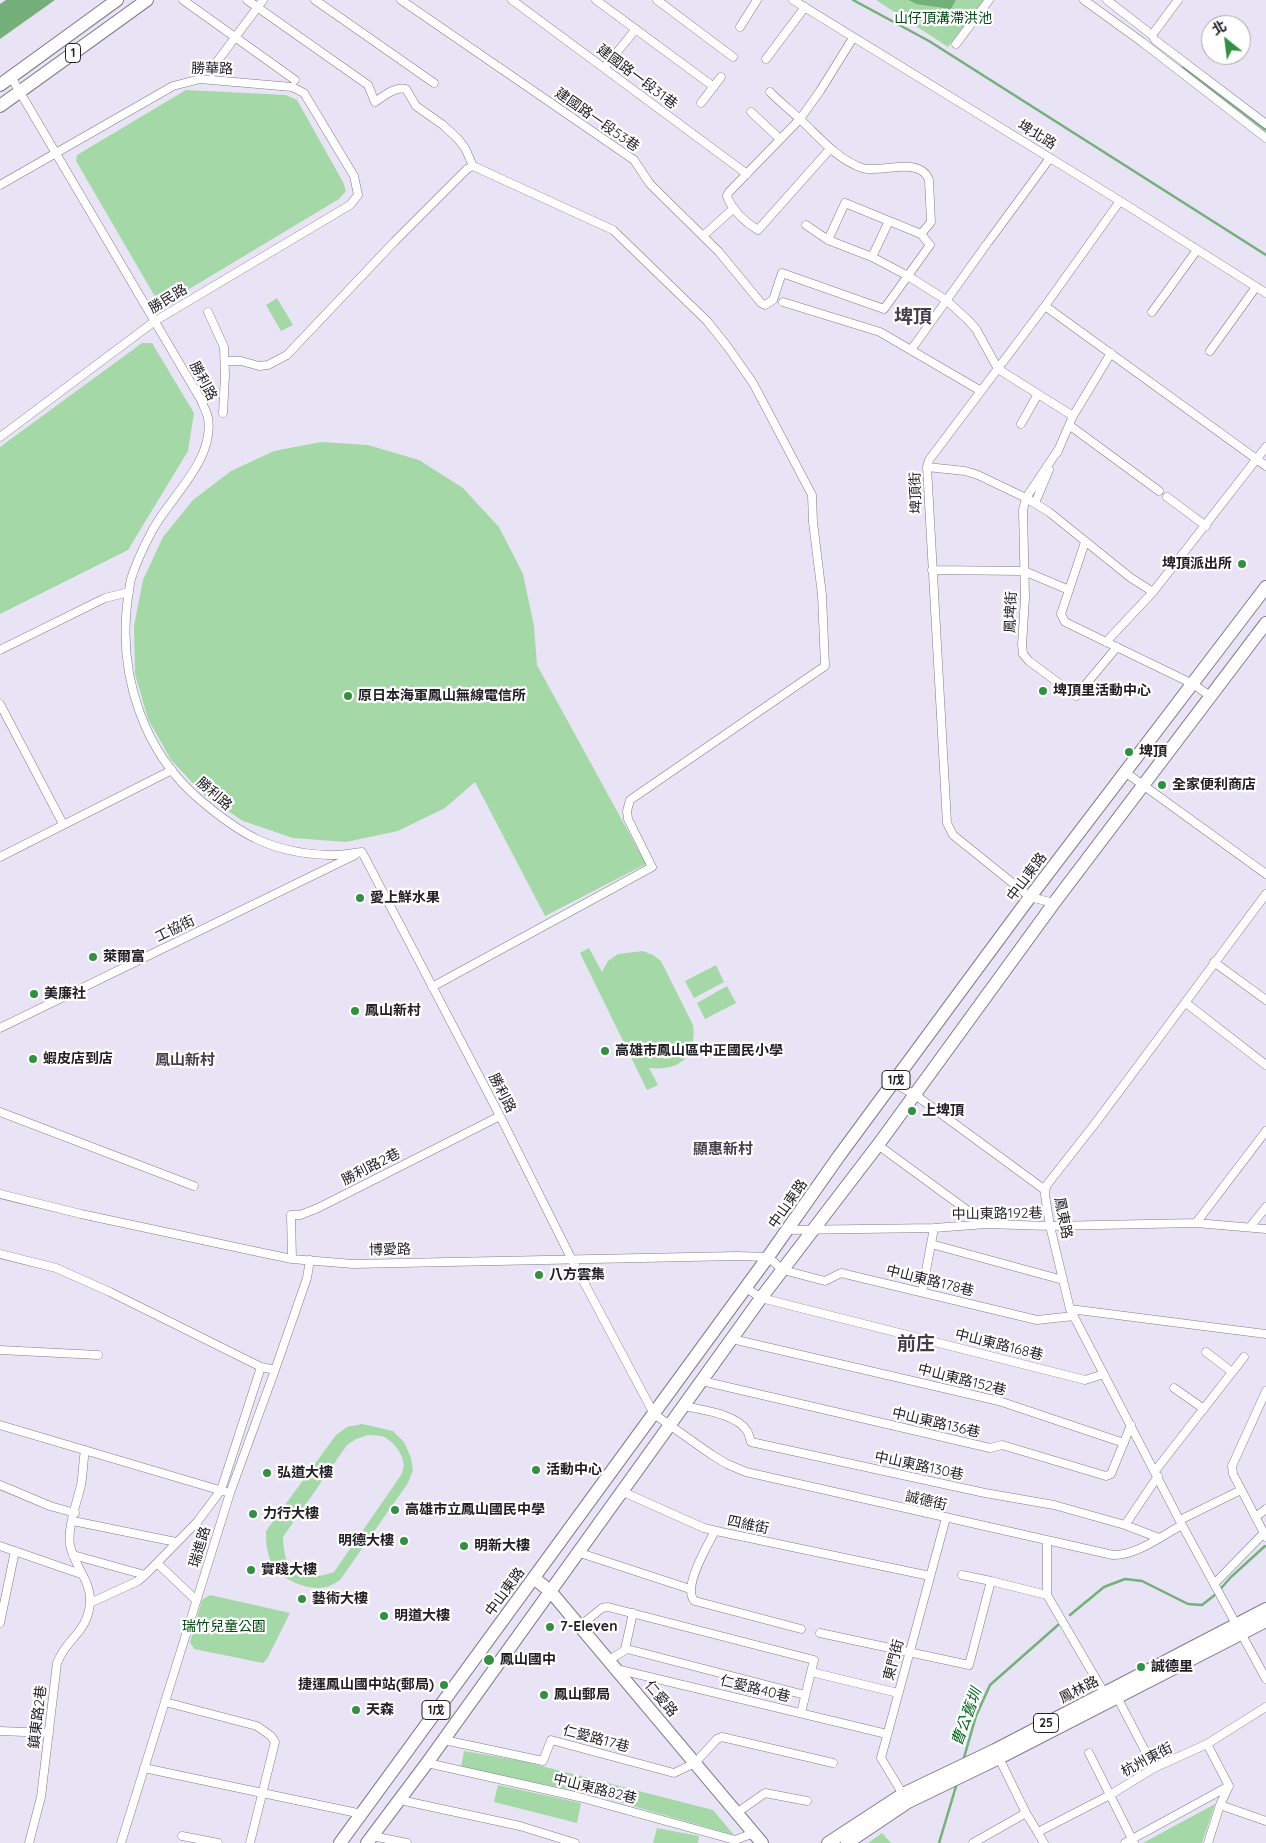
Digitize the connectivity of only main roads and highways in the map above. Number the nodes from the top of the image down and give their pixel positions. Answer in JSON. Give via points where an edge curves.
{"nodes":[{"id":1,"x":117,"y":0,"type":"edge"},
{"id":2,"x":147,"y":0,"type":"edge"},
{"id":3,"x":0,"y":85,"type":"edge"},
{"id":4,"x":0,"y":106,"type":"edge"},
{"id":5,"x":1266,"y":587,"type":"edge"},
{"id":6,"x":1266,"y":623,"type":"edge"},
{"id":7,"x":534,"y":1578,"type":"junction"},
{"id":8,"x":550,"y":1592,"type":"junction"},
{"id":9,"x":1266,"y":1609,"type":"edge"},
{"id":10,"x":1266,"y":1621,"type":"edge"},
{"id":11,"x":1239,"y":1629,"type":"junction"},
{"id":12,"x":905,"y":1798,"type":"junction"},
{"id":13,"x":758,"y":1838,"type":"edge"},
{"id":14,"x":369,"y":1839,"type":"edge"},
{"id":15,"x":340,"y":1843,"type":"edge"},
{"id":16,"x":828,"y":1843,"type":"edge"},
{"id":17,"x":847,"y":1843,"type":"edge"}],
"edges":[{"from":1,"to":3,"type":"main road","number":"1"},
{"from":2,"to":4,"type":"main road","number":"1"},
{"from":5,"to":7,"type":"main road","name":"中山東路","number":"1戊","via":[[1030,896]]},
{"from":6,"to":8,"type":"main road","number":"1戊","via":[[761,1298]]},
{"from":7,"to":8,"type":"main road","name":"仁愛路"},
{"from":7,"to":15,"type":"main road","name":"中山東路","number":"1戊"},
{"from":8,"to":13,"type":"main road","name":"仁愛路"},
{"from":8,"to":14,"type":"main road","number":"1戊"},
{"from":9,"to":11,"type":"main road","name":"鳳林路","number":"25"},
{"from":10,"to":11,"type":"main road","name":"鳳林路","number":"25"},
{"from":11,"to":12,"type":"main road","name":"鳳林路","number":"25"},
{"from":12,"to":16,"type":"main road","name":"鳳林路","number":"25"},
{"from":12,"to":17,"type":"main road","name":"鳳林路","number":"25"}]}
